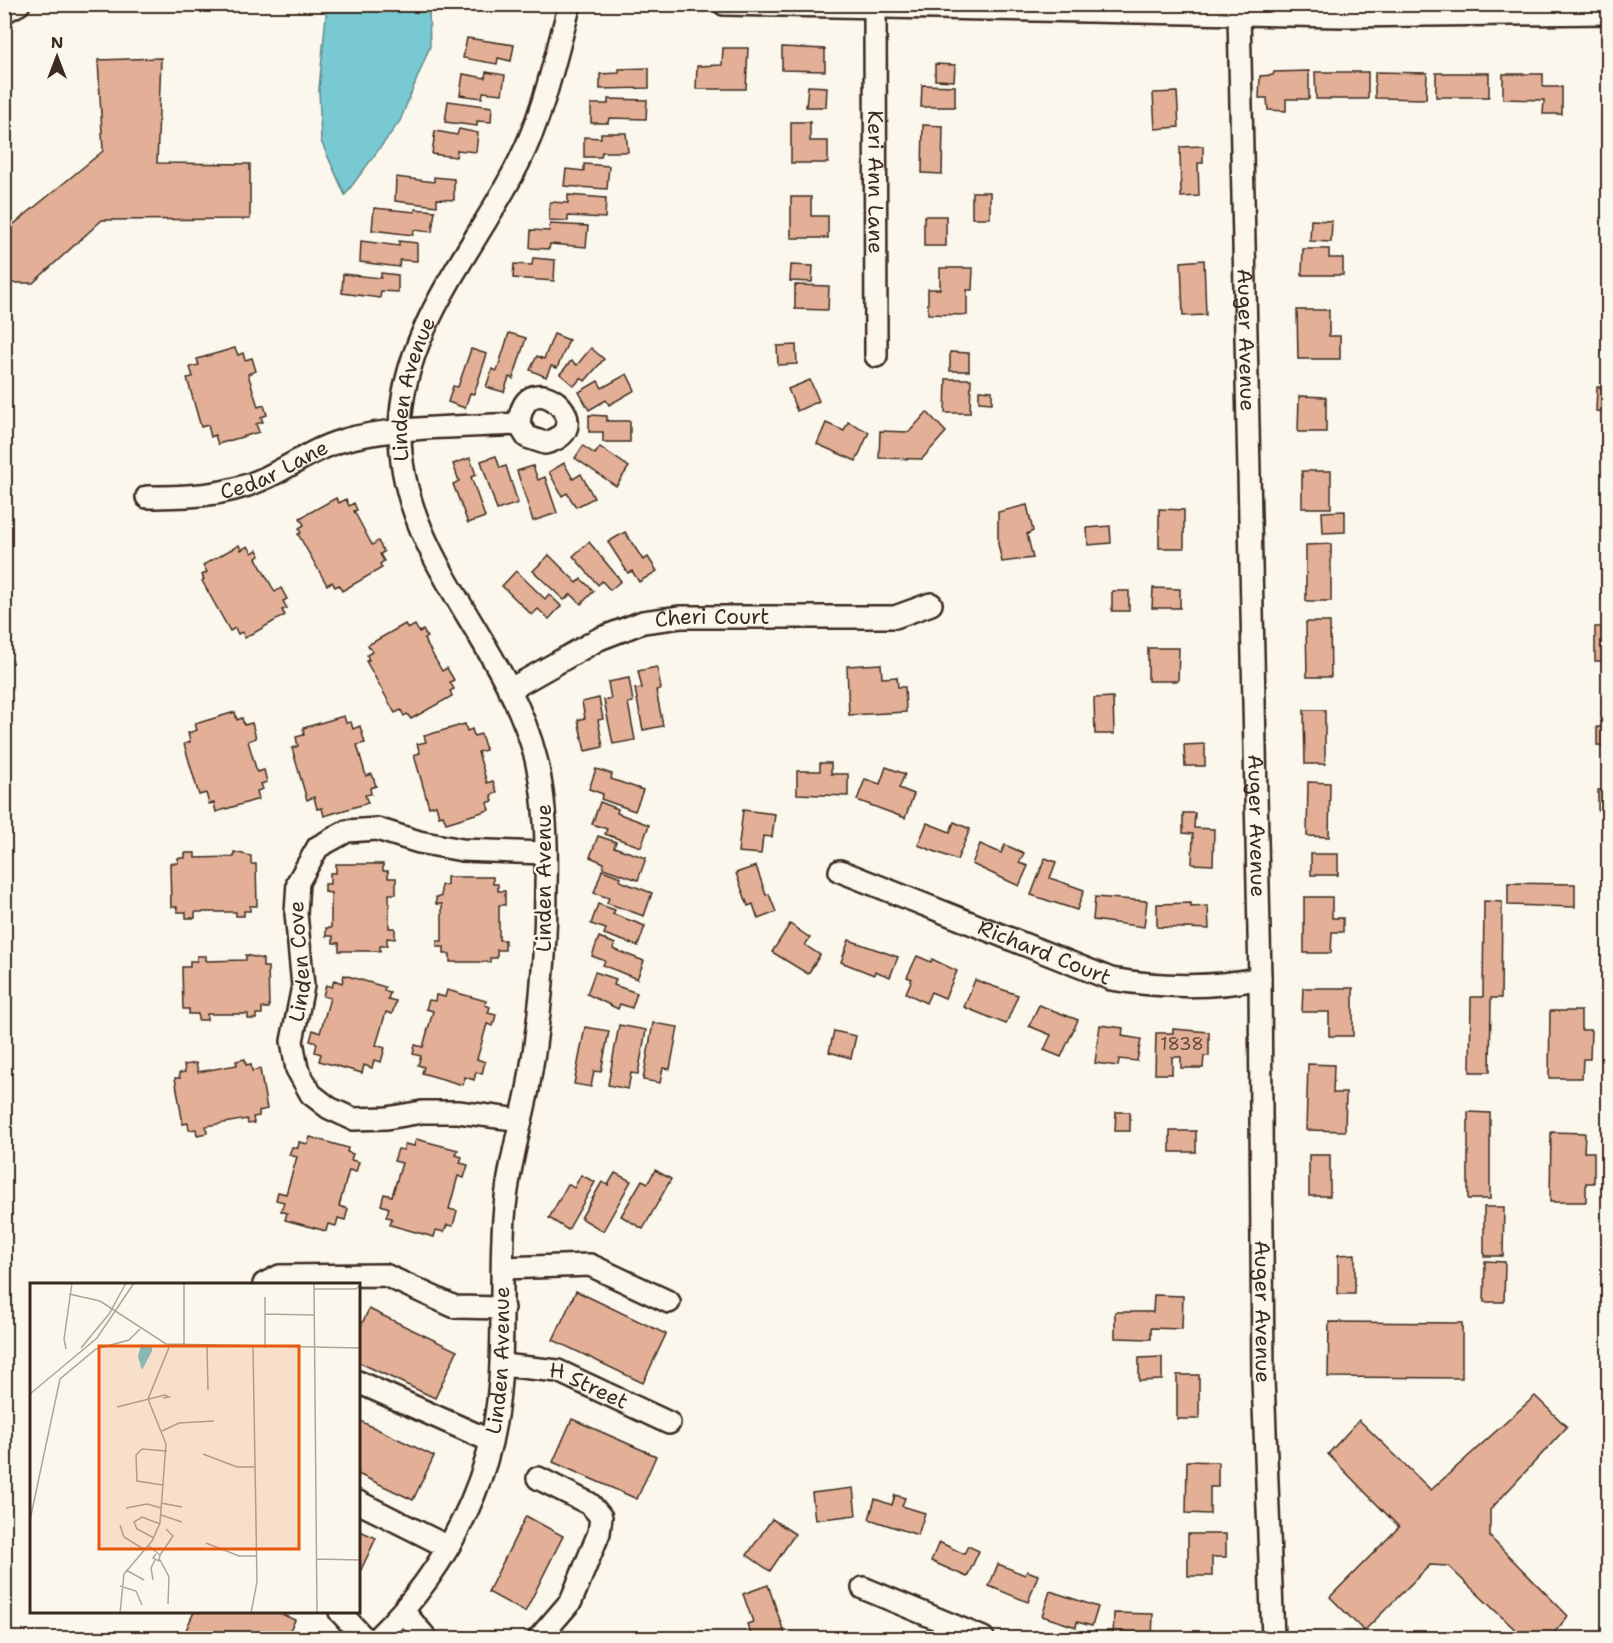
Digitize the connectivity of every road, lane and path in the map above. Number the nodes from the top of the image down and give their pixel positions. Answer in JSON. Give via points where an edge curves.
{"nodes":[{"id":1,"x":19,"y":4,"type":"edge"},
{"id":2,"x":570,"y":4,"type":"edge"},
{"id":3,"x":724,"y":4,"type":"edge"},
{"id":4,"x":875,"y":8,"type":"junction"},
{"id":5,"x":1341,"y":10,"type":"edge"},
{"id":6,"x":4,"y":12,"type":"edge"},
{"id":7,"x":1239,"y":13,"type":"junction"},
{"id":8,"x":1608,"y":13,"type":"edge"},
{"id":9,"x":876,"y":356,"type":"dead end"},
{"id":10,"x":519,"y":423,"type":"dead end"},
{"id":11,"x":400,"y":432,"type":"junction"},
{"id":12,"x":147,"y":497,"type":"dead end"},
{"id":13,"x":931,"y":604,"type":"dead end"},
{"id":14,"x":509,"y":690,"type":"junction"},
{"id":15,"x":546,"y":853,"type":"junction"},
{"id":16,"x":840,"y":871,"type":"dead end"},
{"id":17,"x":1260,"y":978,"type":"junction"},
{"id":18,"x":521,"y":1120,"type":"junction"},
{"id":19,"x":503,"y":1268,"type":"junction"},
{"id":20,"x":266,"y":1283,"type":"edge"},
{"id":21,"x":669,"y":1302,"type":"dead end"},
{"id":22,"x":503,"y":1308,"type":"junction"},
{"id":23,"x":502,"y":1365,"type":"junction"},
{"id":24,"x":360,"y":1383,"type":"edge"},
{"id":25,"x":669,"y":1423,"type":"dead end"},
{"id":26,"x":491,"y":1441,"type":"junction"},
{"id":27,"x":538,"y":1478,"type":"dead end"},
{"id":28,"x":360,"y":1503,"type":"edge"},
{"id":29,"x":448,"y":1547,"type":"junction"},
{"id":30,"x":863,"y":1588,"type":"dead end"},
{"id":31,"x":404,"y":1612,"type":"junction"},
{"id":32,"x":342,"y":1613,"type":"edge"},
{"id":33,"x":364,"y":1638,"type":"edge"},
{"id":34,"x":377,"y":1638,"type":"edge"},
{"id":35,"x":426,"y":1638,"type":"edge"},
{"id":36,"x":539,"y":1638,"type":"edge"},
{"id":37,"x":983,"y":1638,"type":"edge"},
{"id":38,"x":1273,"y":1638,"type":"edge"}],
"edges":[{"from":1,"to":6,"type":"street"},
{"from":2,"to":11,"type":"street","name":"Linden Avenue","via":[[553,76],[519,162],[418,341],[408,374]]},
{"from":3,"to":4,"type":"street"},
{"from":4,"to":7,"type":"street"},
{"from":4,"to":9,"type":"street","name":"Keri Ann Lane"},
{"from":5,"to":7,"type":"street"},
{"from":5,"to":8,"type":"street"},
{"from":7,"to":17,"type":"street","name":"Auger Avenue"},
{"from":10,"to":11,"type":"street","name":"Cedar Lane"},
{"from":11,"to":12,"type":"street","name":"Cedar Lane","via":[[341,441],[235,489],[208,495]]},
{"from":11,"to":14,"type":"street","name":"Linden Avenue","via":[[406,487],[419,527]]},
{"from":13,"to":14,"type":"street","name":"Cheri Court","via":[[895,616],[681,617],[643,622],[599,639]]},
{"from":14,"to":15,"type":"street","name":"Linden Avenue","via":[[535,756],[543,792]]},
{"from":15,"to":18,"type":"street","name":"Linden Avenue","via":[[544,977]]},
{"from":15,"to":18,"type":"street","name":"Linden Cove","via":[[462,850],[377,829],[346,831],[318,847],[298,882],[296,913],[303,986],[292,1041],[297,1069],[311,1094],[328,1108],[353,1119],[458,1112]]},
{"from":16,"to":17,"type":"street","name":"Richard Court","via":[[1111,979],[1236,983]]},
{"from":17,"to":38,"type":"street","name":"Auger Avenue","via":[[1263,1379]]},
{"from":18,"to":19,"type":"street","name":"Linden Avenue","via":[[509,1169]]},
{"from":19,"to":21,"type":"street","via":[[590,1265]]},
{"from":19,"to":22,"type":"street","name":"Linden Avenue"},
{"from":20,"to":22,"type":"street","via":[[280,1276],[385,1275],[455,1307]]},
{"from":22,"to":23,"type":"street","name":"Linden Avenue"},
{"from":23,"to":25,"type":"street","name":"H Street","via":[[558,1371]]},
{"from":23,"to":26,"type":"street","name":"Linden Avenue"},
{"from":24,"to":26,"type":"street"},
{"from":26,"to":29,"type":"street","name":"Linden Avenue","via":[[471,1503]]},
{"from":27,"to":36,"type":"street","via":[[590,1504],[601,1517],[599,1533],[571,1601]]},
{"from":28,"to":29,"type":"street"},
{"from":29,"to":31,"type":"street","name":"Linden Avenue"},
{"from":30,"to":37,"type":"street"},
{"from":31,"to":34,"type":"street","name":"Linden Avenue"},
{"from":31,"to":35,"type":"street"},
{"from":32,"to":33,"type":"street"}]}
